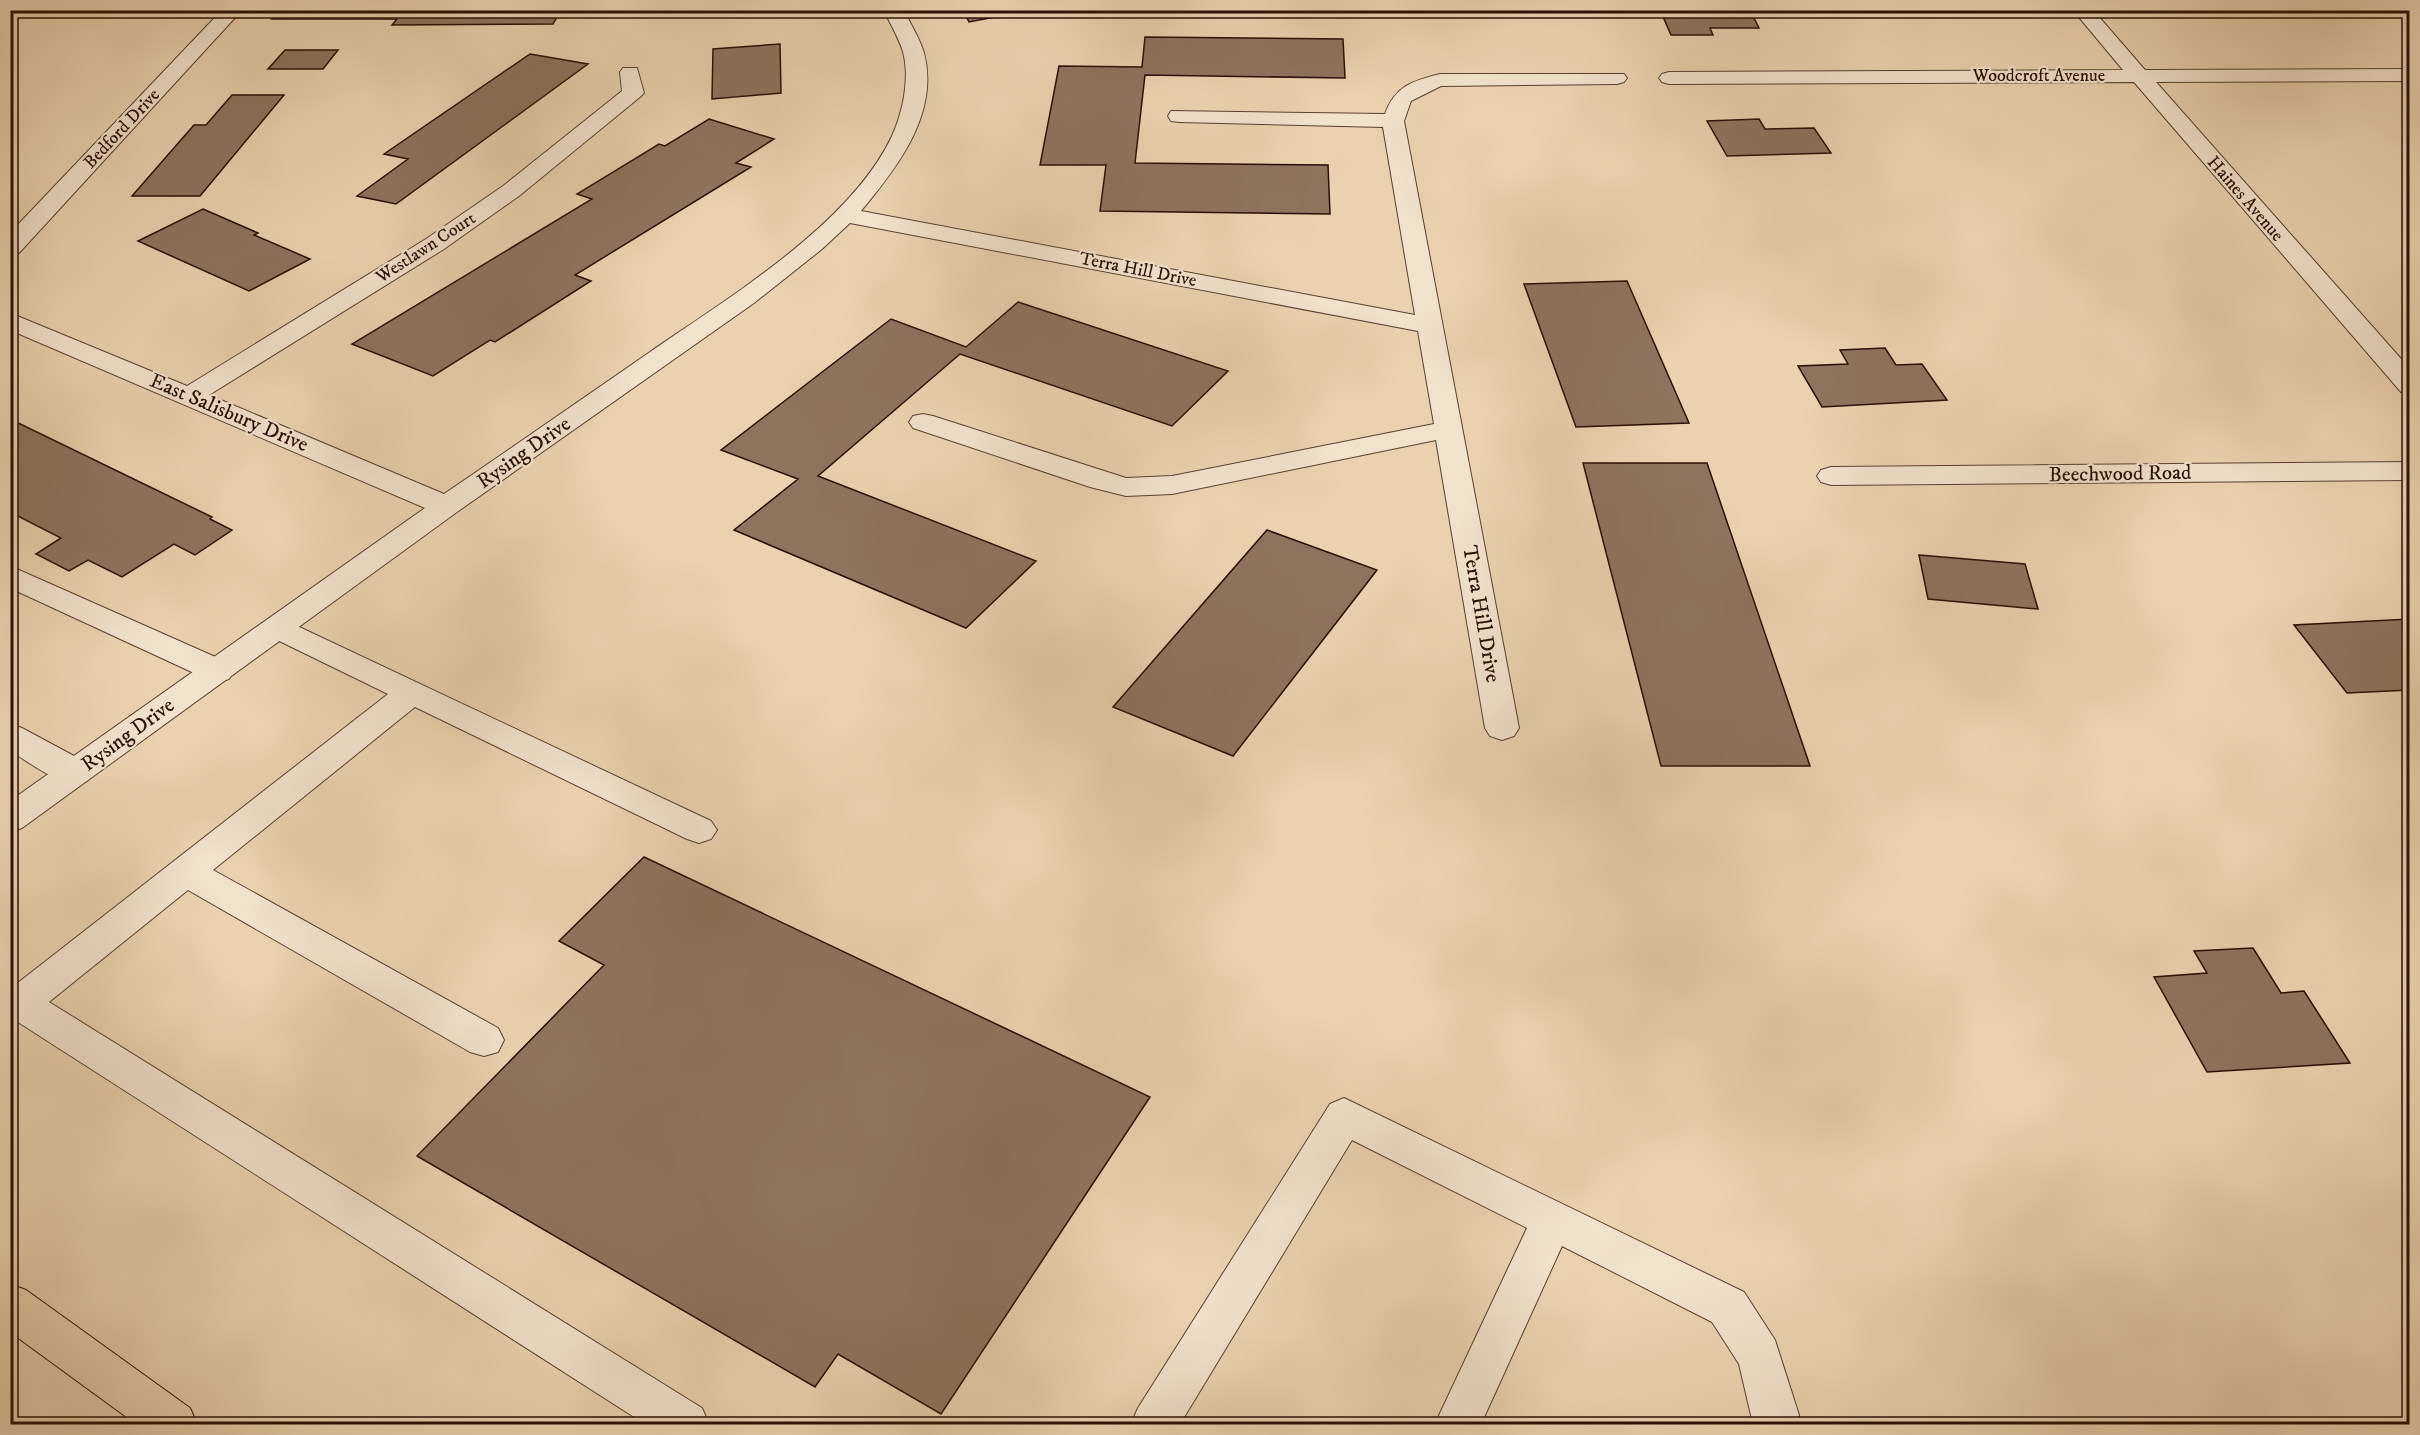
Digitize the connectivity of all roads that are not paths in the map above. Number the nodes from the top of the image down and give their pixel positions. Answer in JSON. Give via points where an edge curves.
{"nodes":[{"id":1,"x":233,"y":10,"type":"edge"},
{"id":2,"x":894,"y":10,"type":"edge"},
{"id":3,"x":2082,"y":10,"type":"edge"},
{"id":4,"x":630,"y":72,"type":"dead end"},
{"id":5,"x":2409,"y":75,"type":"edge"},
{"id":6,"x":2138,"y":76,"type":"junction"},
{"id":7,"x":1617,"y":78,"type":"dead end"},
{"id":8,"x":1669,"y":78,"type":"dead end"},
{"id":9,"x":1179,"y":116,"type":"dead end"},
{"id":10,"x":1393,"y":121,"type":"junction"},
{"id":11,"x":847,"y":215,"type":"junction"},
{"id":12,"x":10,"y":248,"type":"edge"},
{"id":13,"x":10,"y":321,"type":"edge"},
{"id":14,"x":1429,"y":325,"type":"junction"},
{"id":15,"x":2409,"y":386,"type":"edge"},
{"id":16,"x":189,"y":396,"type":"junction"},
{"id":17,"x":923,"y":422,"type":"dead end"},
{"id":18,"x":1447,"y":430,"type":"junction"},
{"id":19,"x":2409,"y":471,"type":"edge"},
{"id":20,"x":1831,"y":476,"type":"dead end"},
{"id":21,"x":447,"y":506,"type":"junction"},
{"id":22,"x":10,"y":576,"type":"edge"},
{"id":23,"x":278,"y":628,"type":"junction"},
{"id":24,"x":218,"y":670,"type":"junction"},
{"id":25,"x":412,"y":692,"type":"junction"},
{"id":26,"x":1502,"y":728,"type":"dead end"},
{"id":27,"x":10,"y":736,"type":"edge"},
{"id":28,"x":75,"y":772,"type":"junction"},
{"id":29,"x":10,"y":819,"type":"edge"},
{"id":30,"x":699,"y":830,"type":"dead end"},
{"id":31,"x":186,"y":872,"type":"junction"},
{"id":32,"x":484,"y":1040,"type":"dead end"},
{"id":33,"x":1553,"y":1219,"type":"junction"},
{"id":34,"x":10,"y":1305,"type":"edge"},
{"id":35,"x":174,"y":1425,"type":"edge"},
{"id":36,"x":686,"y":1425,"type":"edge"},
{"id":37,"x":1154,"y":1425,"type":"edge"},
{"id":38,"x":1458,"y":1425,"type":"edge"},
{"id":39,"x":1776,"y":1425,"type":"edge"}],
"edges":[{"from":1,"to":12,"type":"street","name":"Bedford Drive"},
{"from":2,"to":11,"type":"street","name":"Rysing Drive","via":[[910,41],[915,62],[914,107],[892,156]]},
{"from":3,"to":6,"type":"street","name":"Haines Avenue"},
{"from":4,"to":16,"type":"street","name":"Westlawn Court","via":[[633,93],[511,191],[435,244]]},
{"from":5,"to":6,"type":"street","name":"Woodcroft Avenue"},
{"from":6,"to":8,"type":"street","name":"Woodcroft Avenue"},
{"from":6,"to":15,"type":"street","name":"Haines Avenue"},
{"from":7,"to":10,"type":"street","via":[[1440,80],[1401,98]]},
{"from":9,"to":10,"type":"street"},
{"from":10,"to":14,"type":"street","name":"Terra Hill Drive"},
{"from":11,"to":14,"type":"street","name":"Terra Hill Drive"},
{"from":11,"to":21,"type":"street","name":"Rysing Drive","via":[[745,298]]},
{"from":13,"to":16,"type":"street","name":"East Salisbury Drive"},
{"from":14,"to":18,"type":"street","name":"Terra Hill Drive"},
{"from":16,"to":21,"type":"street","name":"East Salisbury Drive"},
{"from":17,"to":18,"type":"street","via":[[1126,487],[1172,485]]},
{"from":18,"to":26,"type":"street","name":"Terra Hill Drive"},
{"from":19,"to":20,"type":"street","name":"Beechwood Road"},
{"from":21,"to":23,"type":"street","name":"Rysing Drive"},
{"from":22,"to":24,"type":"street"},
{"from":23,"to":24,"type":"street","name":"Rysing Drive"},
{"from":23,"to":25,"type":"street"},
{"from":24,"to":28,"type":"street","name":"Rysing Drive"},
{"from":25,"to":30,"type":"street"},
{"from":25,"to":31,"type":"street"},
{"from":27,"to":28,"type":"street"},
{"from":28,"to":29,"type":"street","name":"Rysing Drive"},
{"from":31,"to":32,"type":"street"},
{"from":31,"to":36,"type":"street","via":[[20,1003]]},
{"from":33,"to":37,"type":"street","via":[[1344,1116]]},
{"from":33,"to":38,"type":"street"},
{"from":33,"to":39,"type":"street","via":[[1728,1307],[1760,1355]]},
{"from":34,"to":35,"type":"main road"}]}
